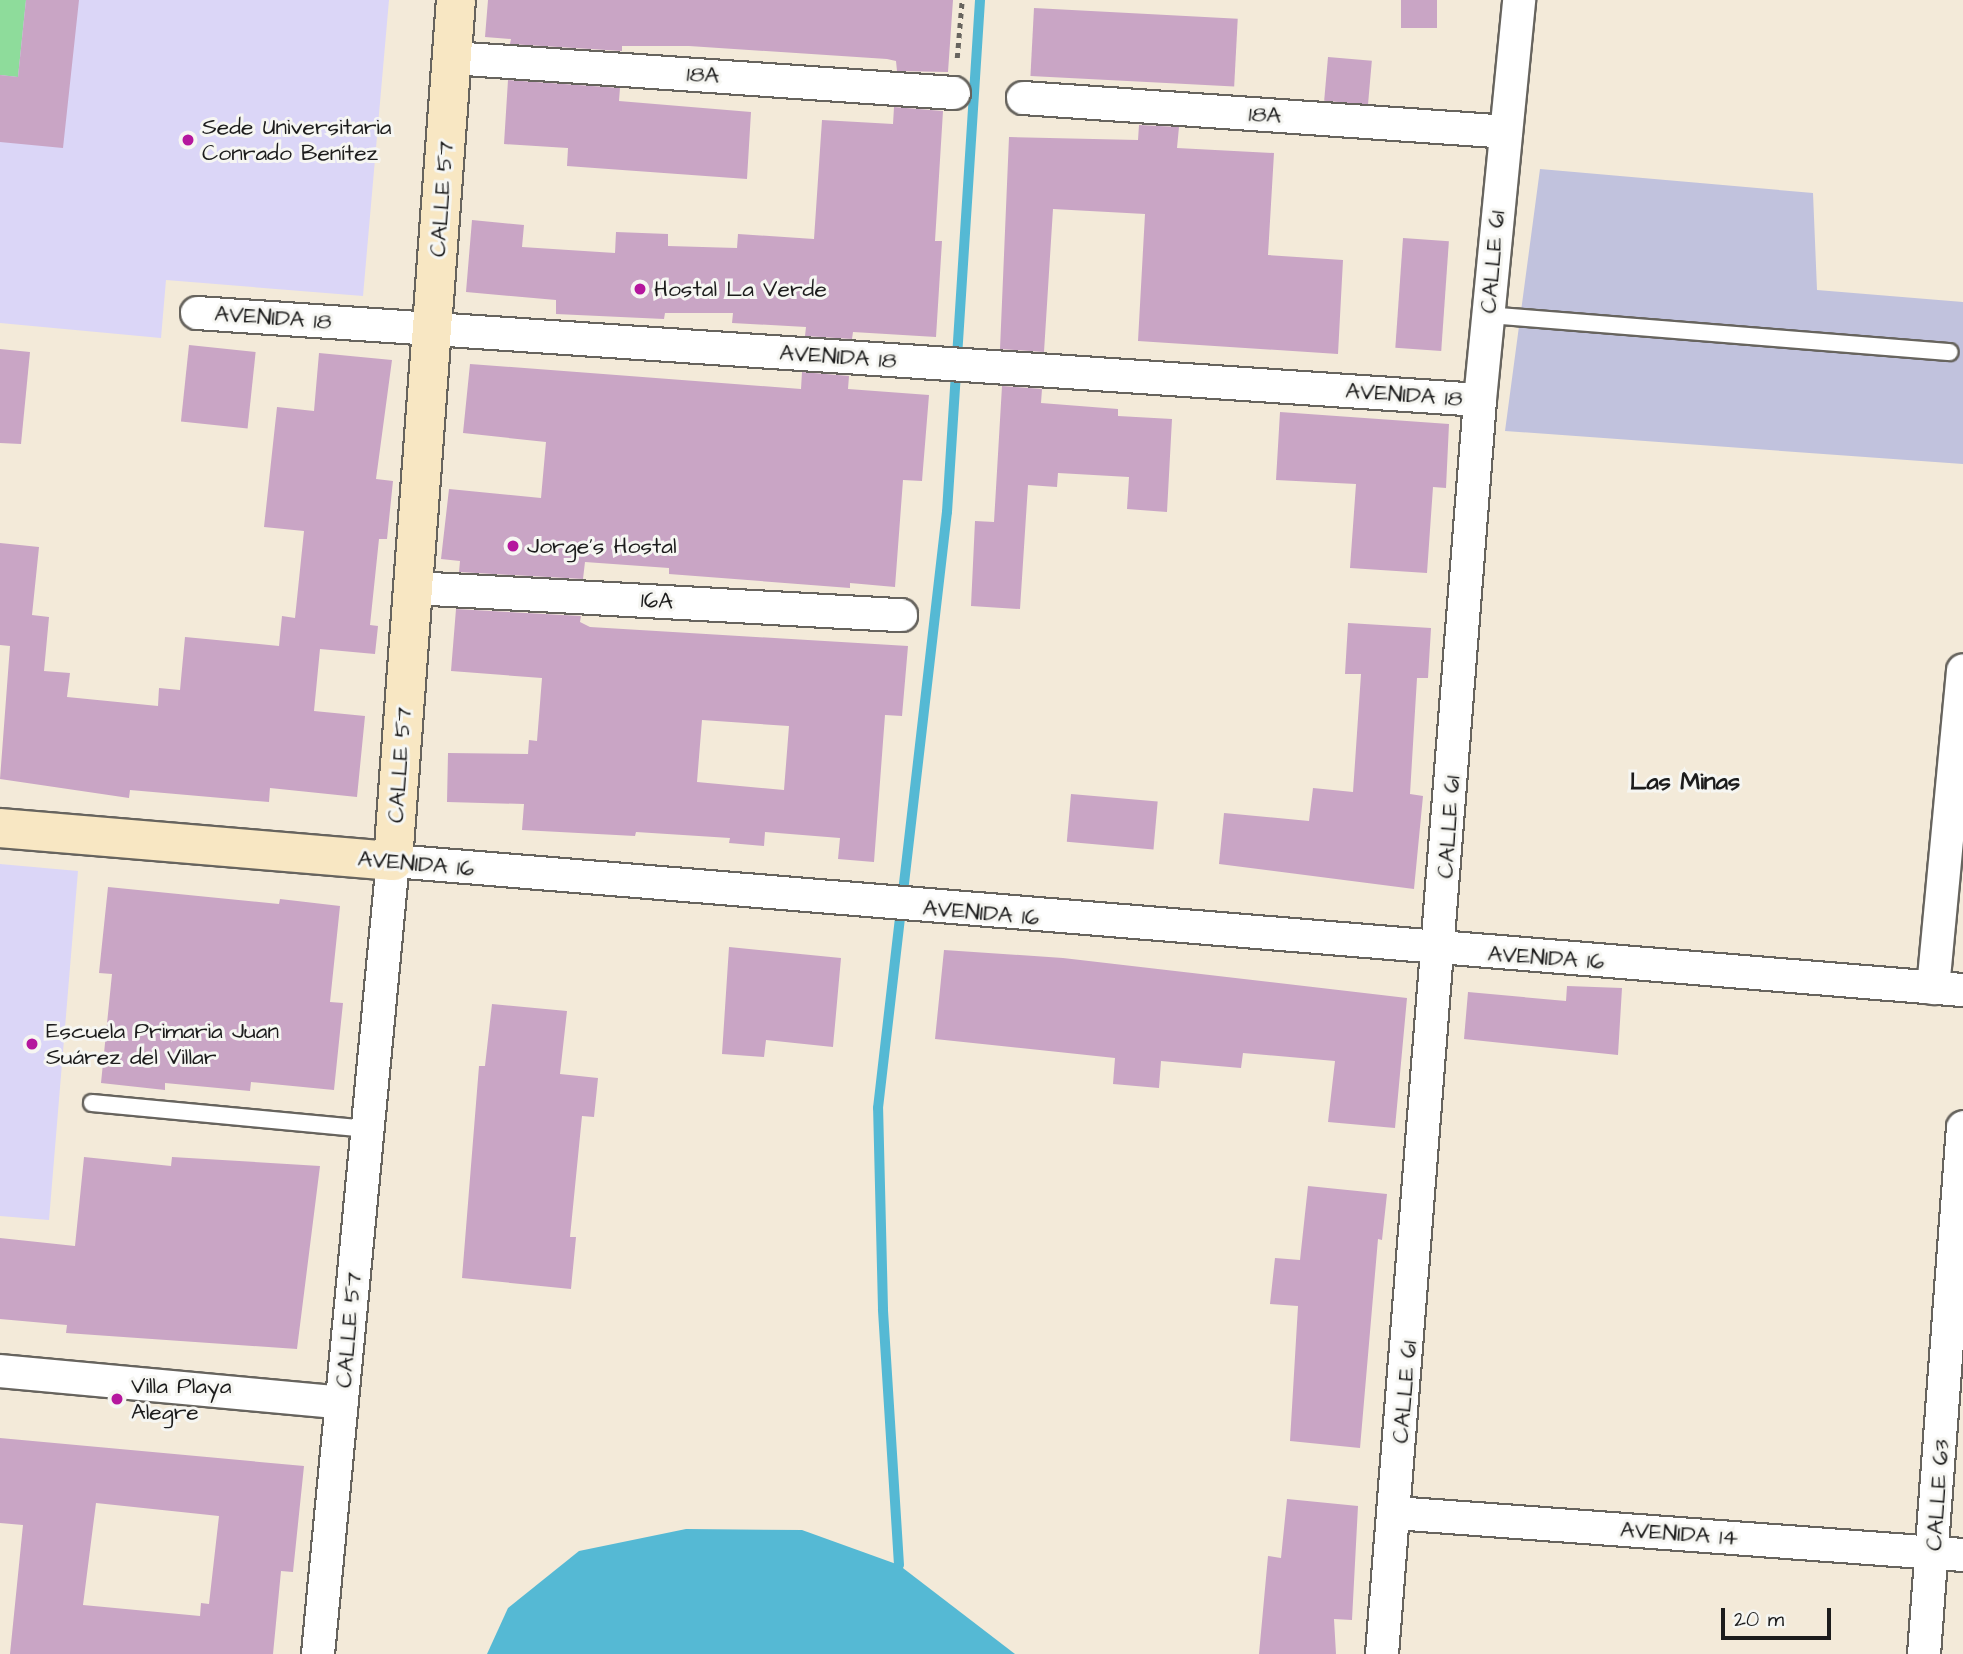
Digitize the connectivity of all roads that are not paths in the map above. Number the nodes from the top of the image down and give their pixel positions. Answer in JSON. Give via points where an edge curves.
{"nodes":[{"id":1,"x":456,"y":0,"type":"edge"},
{"id":2,"x":1519,"y":0,"type":"edge"},
{"id":3,"x":452,"y":58,"type":"junction"},
{"id":4,"x":954,"y":93,"type":"road end"},
{"id":5,"x":1023,"y":98,"type":"dead end"},
{"id":6,"x":1506,"y":132,"type":"junction"},
{"id":7,"x":197,"y":313,"type":"dead end"},
{"id":8,"x":1488,"y":315,"type":"junction"},
{"id":9,"x":432,"y":329,"type":"junction"},
{"id":10,"x":1950,"y":352,"type":"dead end"},
{"id":11,"x":1480,"y":400,"type":"junction"},
{"id":12,"x":414,"y":588,"type":"junction"},
{"id":13,"x":901,"y":615,"type":"dead end"},
{"id":14,"x":1963,"y":670,"type":"edge"},
{"id":15,"x":0,"y":828,"type":"edge"},
{"id":16,"x":393,"y":861,"type":"junction"},
{"id":17,"x":1440,"y":950,"type":"junction"},
{"id":18,"x":1948,"y":989,"type":"edge"},
{"id":19,"x":92,"y":1102,"type":"dead end"},
{"id":20,"x":1963,"y":1127,"type":"edge"},
{"id":21,"x":368,"y":1129,"type":"junction"},
{"id":22,"x":0,"y":1371,"type":"edge"},
{"id":23,"x":342,"y":1403,"type":"junction"},
{"id":24,"x":1395,"y":1513,"type":"junction"},
{"id":25,"x":1948,"y":1554,"type":"edge"},
{"id":26,"x":318,"y":1654,"type":"edge"},
{"id":27,"x":1382,"y":1654,"type":"edge"},
{"id":28,"x":1924,"y":1654,"type":"edge"}],
"edges":[{"from":1,"to":3,"type":"street","name":"CALLE 57"},
{"from":2,"to":6,"type":"street","name":"CALLE 61"},
{"from":3,"to":4,"type":"street","name":"18A"},
{"from":3,"to":9,"type":"street","name":"CALLE 57"},
{"from":5,"to":6,"type":"street","name":"18A"},
{"from":6,"to":8,"type":"street","name":"CALLE 61"},
{"from":7,"to":9,"type":"street","name":"AVENIDA 18"},
{"from":8,"to":10,"type":"lane"},
{"from":8,"to":11,"type":"street","name":"CALLE 61"},
{"from":9,"to":11,"type":"street","name":"AVENIDA 18"},
{"from":9,"to":12,"type":"street","name":"CALLE 57"},
{"from":11,"to":17,"type":"street","name":"CALLE 61"},
{"from":12,"to":13,"type":"street","name":"16A"},
{"from":12,"to":16,"type":"street","name":"CALLE 57"},
{"from":14,"to":18,"type":"street"},
{"from":15,"to":16,"type":"street","name":"AVENIDA 16"},
{"from":16,"to":17,"type":"street","name":"AVENIDA 16"},
{"from":16,"to":21,"type":"street","name":"CALLE 57"},
{"from":17,"to":18,"type":"street","name":"AVENIDA 16"},
{"from":17,"to":24,"type":"street","name":"CALLE 61"},
{"from":19,"to":21,"type":"lane"},
{"from":20,"to":25,"type":"street","name":"CALLE 63"},
{"from":21,"to":23,"type":"street","name":"CALLE 57"},
{"from":22,"to":23,"type":"street"},
{"from":23,"to":26,"type":"street","name":"CALLE 57"},
{"from":24,"to":25,"type":"street","name":"AVENIDA 14"},
{"from":24,"to":27,"type":"street","name":"CALLE 61"},
{"from":25,"to":28,"type":"street","name":"CALLE 63"}]}
